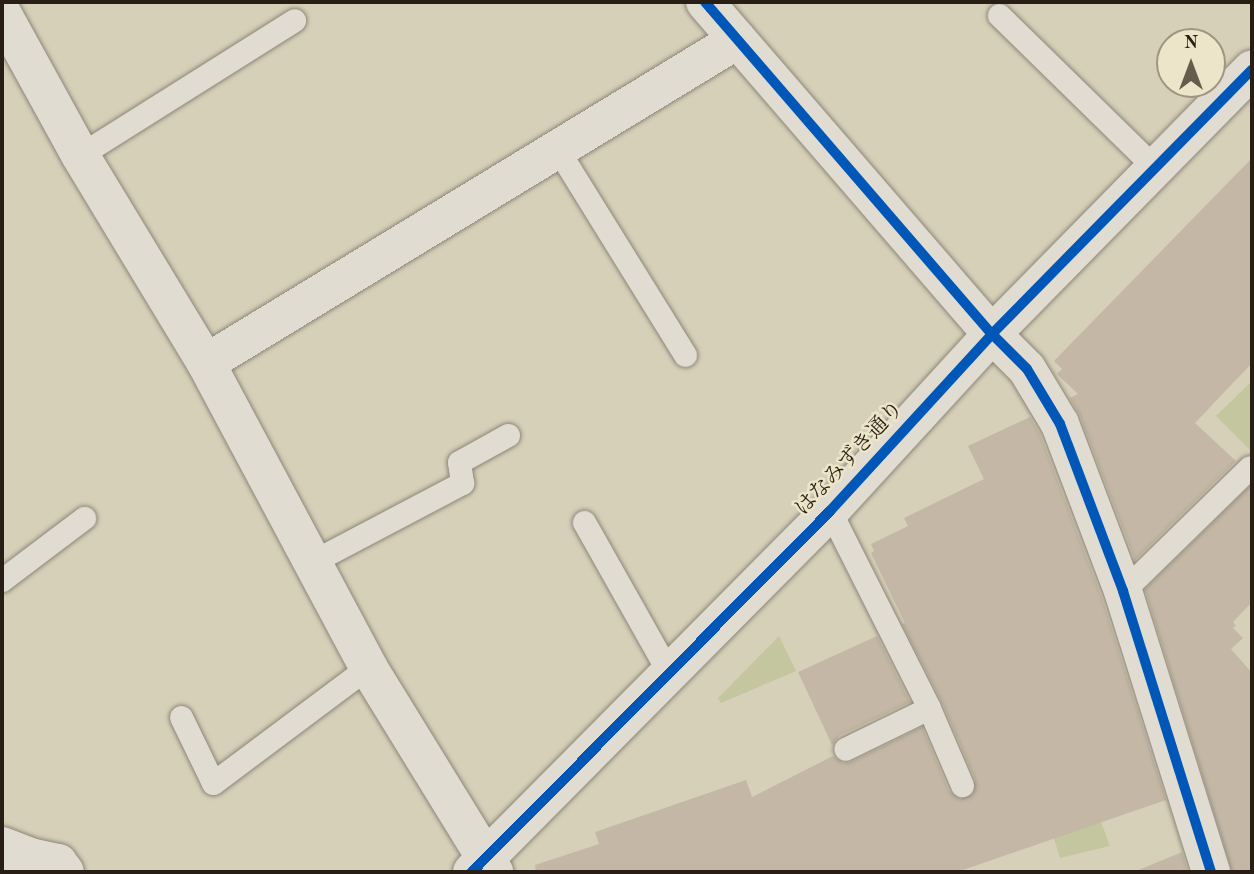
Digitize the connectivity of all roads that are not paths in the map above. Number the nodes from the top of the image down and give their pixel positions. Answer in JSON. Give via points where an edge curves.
{"nodes":[{"id":1,"x":705,"y":2,"type":"edge"},
{"id":2,"x":2,"y":13,"type":"edge"},
{"id":3,"x":999,"y":15,"type":"dead end"},
{"id":4,"x":294,"y":20,"type":"dead end"},
{"id":5,"x":737,"y":40,"type":"junction"},
{"id":6,"x":1249,"y":80,"type":"edge"},
{"id":7,"x":558,"y":150,"type":"junction"},
{"id":8,"x":80,"y":155,"type":"junction"},
{"id":9,"x":1156,"y":169,"type":"junction"},
{"id":10,"x":992,"y":334,"type":"junction"},
{"id":11,"x":685,"y":355,"type":"dead end"},
{"id":12,"x":206,"y":363,"type":"junction"},
{"id":13,"x":508,"y":435,"type":"dead end"},
{"id":14,"x":1250,"y":467,"type":"dead end"},
{"id":15,"x":830,"y":511,"type":"junction"},
{"id":16,"x":83,"y":518,"type":"dead end"},
{"id":17,"x":584,"y":522,"type":"dead end"},
{"id":18,"x":312,"y":562,"type":"junction"},
{"id":19,"x":2,"y":580,"type":"edge"},
{"id":20,"x":1124,"y":591,"type":"junction"},
{"id":21,"x":368,"y":667,"type":"junction"},
{"id":22,"x":668,"y":671,"type":"junction"},
{"id":23,"x":929,"y":708,"type":"junction"},
{"id":24,"x":181,"y":717,"type":"dead end"},
{"id":25,"x":845,"y":749,"type":"dead end"},
{"id":26,"x":962,"y":785,"type":"dead end"},
{"id":27,"x":13,"y":858,"type":"edge"},
{"id":28,"x":484,"y":868,"type":"edge"},
{"id":29,"x":65,"y":872,"type":"edge"},
{"id":30,"x":1212,"y":872,"type":"edge"}],
"edges":[{"from":1,"to":5,"type":"street"},
{"from":2,"to":8,"type":"street"},
{"from":3,"to":9,"type":"lane"},
{"from":4,"to":8,"type":"lane"},
{"from":5,"to":7,"type":"street"},
{"from":5,"to":10,"type":"street"},
{"from":6,"to":9,"type":"street","name":"はなみずき通り"},
{"from":7,"to":11,"type":"lane"},
{"from":7,"to":12,"type":"street"},
{"from":8,"to":12,"type":"street"},
{"from":9,"to":10,"type":"street","name":"はなみずき通り"},
{"from":10,"to":15,"type":"street","name":"はなみずき通り"},
{"from":10,"to":20,"type":"street","via":[[1027,369],[1060,424]]},
{"from":12,"to":18,"type":"street"},
{"from":13,"to":18,"type":"lane","via":[[459,462],[462,483]]},
{"from":14,"to":20,"type":"lane"},
{"from":15,"to":22,"type":"street","name":"はなみずき通り"},
{"from":15,"to":23,"type":"lane"},
{"from":16,"to":19,"type":"lane"},
{"from":17,"to":22,"type":"lane"},
{"from":18,"to":21,"type":"street"},
{"from":20,"to":30,"type":"street"},
{"from":21,"to":24,"type":"lane","via":[[213,783]]},
{"from":21,"to":28,"type":"street"},
{"from":22,"to":28,"type":"street","name":"はなみずき通り"},
{"from":23,"to":25,"type":"lane"},
{"from":23,"to":26,"type":"lane"},
{"from":27,"to":29,"type":"street","via":[[58,863]]}]}
